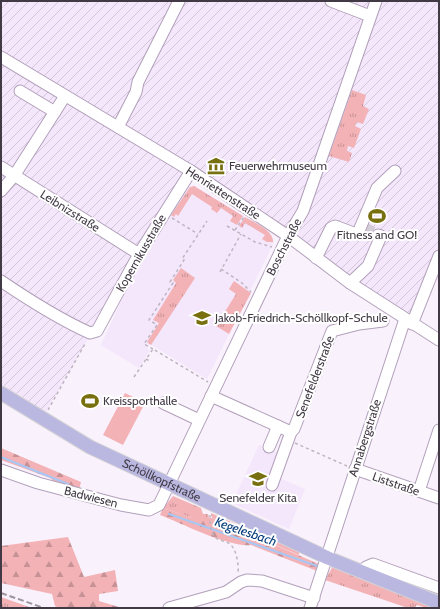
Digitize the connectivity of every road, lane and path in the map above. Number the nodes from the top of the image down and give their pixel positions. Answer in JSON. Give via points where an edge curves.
{"nodes":[{"id":1,"x":179,"y":1,"type":"edge"},
{"id":2,"x":331,"y":1,"type":"edge"},
{"id":3,"x":376,"y":1,"type":"edge"},
{"id":4,"x":370,"y":16,"type":"junction"},
{"id":5,"x":1,"y":57,"type":"edge"},
{"id":6,"x":20,"y":91,"type":"dead end"},
{"id":7,"x":65,"y":96,"type":"junction"},
{"id":8,"x":54,"y":112,"type":"junction"},
{"id":9,"x":118,"y":127,"type":"junction"},
{"id":10,"x":1,"y":167,"type":"edge"},
{"id":11,"x":191,"y":171,"type":"junction"},
{"id":12,"x":395,"y":171,"type":"dead end"},
{"id":13,"x":14,"y":176,"type":"junction"},
{"id":14,"x":1,"y":191,"type":"edge"},
{"id":15,"x":248,"y":210,"type":"junction"},
{"id":16,"x":164,"y":214,"type":"junction"},
{"id":17,"x":207,"y":221,"type":"dead end"},
{"id":18,"x":227,"y":226,"type":"dead end"},
{"id":19,"x":235,"y":230,"type":"junction"},
{"id":20,"x":198,"y":234,"type":"junction"},
{"id":21,"x":241,"y":234,"type":"junction"},
{"id":22,"x":378,"y":235,"type":"dead end"},
{"id":23,"x":288,"y":236,"type":"junction"},
{"id":24,"x":281,"y":250,"type":"junction"},
{"id":25,"x":139,"y":254,"type":"junction"},
{"id":26,"x":439,"y":256,"type":"edge"},
{"id":27,"x":316,"y":258,"type":"junction"},
{"id":28,"x":221,"y":269,"type":"junction"},
{"id":29,"x":220,"y":272,"type":"dead end"},
{"id":30,"x":1,"y":281,"type":"edge"},
{"id":31,"x":350,"y":283,"type":"junction"},
{"id":32,"x":258,"y":299,"type":"junction"},
{"id":33,"x":382,"y":321,"type":"dead end"},
{"id":34,"x":408,"y":322,"type":"junction"},
{"id":35,"x":90,"y":333,"type":"junction"},
{"id":36,"x":439,"y":340,"type":"edge"},
{"id":37,"x":153,"y":349,"type":"junction"},
{"id":38,"x":146,"y":359,"type":"junction"},
{"id":39,"x":150,"y":361,"type":"dead end"},
{"id":40,"x":134,"y":377,"type":"dead end"},
{"id":41,"x":213,"y":391,"type":"junction"},
{"id":42,"x":1,"y":393,"type":"edge"},
{"id":43,"x":163,"y":403,"type":"dead end"},
{"id":44,"x":43,"y":420,"type":"junction"},
{"id":45,"x":199,"y":420,"type":"junction"},
{"id":46,"x":278,"y":426,"type":"junction"},
{"id":47,"x":439,"y":430,"type":"edge"},
{"id":48,"x":290,"y":436,"type":"junction"},
{"id":49,"x":269,"y":447,"type":"dead end"},
{"id":50,"x":1,"y":470,"type":"edge"},
{"id":51,"x":355,"y":470,"type":"junction"},
{"id":52,"x":168,"y":483,"type":"junction"},
{"id":53,"x":272,"y":485,"type":"dead end"},
{"id":54,"x":419,"y":491,"type":"junction"},
{"id":55,"x":439,"y":498,"type":"edge"},
{"id":56,"x":211,"y":524,"type":"dead end"},
{"id":57,"x":328,"y":558,"type":"junction"},
{"id":58,"x":363,"y":573,"type":"junction"},
{"id":59,"x":241,"y":582,"type":"junction"},
{"id":60,"x":439,"y":588,"type":"edge"},
{"id":61,"x":312,"y":603,"type":"edge"},
{"id":62,"x":439,"y":603,"type":"edge"},
{"id":63,"x":169,"y":608,"type":"edge"}],
"edges":[{"from":1,"to":9,"type":"street"},
{"from":2,"to":4,"type":"street"},
{"from":3,"to":4,"type":"street","name":"Boschstraße"},
{"from":4,"to":23,"type":"street","name":"Boschstraße","via":[[303,211]]},
{"from":5,"to":7,"type":"street","name":"Henriettenstraße"},
{"from":6,"to":8,"type":"street"},
{"from":7,"to":8,"type":"street"},
{"from":7,"to":9,"type":"street","name":"Henriettenstraße"},
{"from":8,"to":13,"type":"street"},
{"from":9,"to":11,"type":"street","name":"Henriettenstraße"},
{"from":10,"to":13,"type":"street","name":"Leibnizstraße"},
{"from":11,"to":15,"type":"street","name":"Henriettenstraße"},
{"from":11,"to":16,"type":"street","name":"Kopernikusstraße"},
{"from":12,"to":27,"type":"street","via":[[377,188],[358,233],[335,226],[331,228]]},
{"from":13,"to":14,"type":"street"},
{"from":13,"to":25,"type":"street","name":"Leibnizstraße"},
{"from":15,"to":19,"type":"path"},
{"from":15,"to":23,"type":"street","name":"Henriettenstraße"},
{"from":16,"to":20,"type":"path"},
{"from":16,"to":25,"type":"street","name":"Kopernikusstraße"},
{"from":17,"to":20,"type":"path"},
{"from":18,"to":19,"type":"path"},
{"from":19,"to":21,"type":"path"},
{"from":20,"to":37,"type":"path","via":[[170,282],[173,284],[149,320],[157,325],[144,344]]},
{"from":21,"to":24,"type":"path","via":[[255,242]]},
{"from":21,"to":28,"type":"path"},
{"from":22,"to":31,"type":"street","via":[[381,236],[368,266]]},
{"from":23,"to":24,"type":"street","name":"Boschstraße"},
{"from":23,"to":27,"type":"street","name":"Henriettenstraße"},
{"from":24,"to":32,"type":"street","name":"Boschstraße"},
{"from":25,"to":35,"type":"street","name":"Kopernikusstraße","via":[[97,331]]},
{"from":26,"to":34,"type":"street","name":"Annabergstraße"},
{"from":27,"to":31,"type":"street","name":"Henriettenstraße"},
{"from":28,"to":29,"type":"path"},
{"from":28,"to":32,"type":"path","via":[[242,283]]},
{"from":30,"to":35,"type":"street"},
{"from":31,"to":34,"type":"street","name":"Henriettenstraße"},
{"from":32,"to":41,"type":"street","name":"Boschstraße"},
{"from":33,"to":48,"type":"street","name":"Senefelderstraße","via":[[332,331]]},
{"from":34,"to":36,"type":"street","name":"Henriettenstraße"},
{"from":34,"to":51,"type":"street","name":"Annabergstraße"},
{"from":35,"to":44,"type":"path"},
{"from":37,"to":38,"type":"path"},
{"from":37,"to":41,"type":"path"},
{"from":38,"to":39,"type":"path"},
{"from":38,"to":40,"type":"path"},
{"from":41,"to":45,"type":"street","name":"Boschstraße"},
{"from":41,"to":46,"type":"street","name":"Senefelderstraße"},
{"from":42,"to":44,"type":"main road","name":"Schöllkopfstraße"},
{"from":43,"to":45,"type":"street"},
{"from":44,"to":52,"type":"main road","name":"Schöllkopfstraße","via":[[90,447]]},
{"from":45,"to":52,"type":"street","name":"Boschstraße"},
{"from":46,"to":48,"type":"street","name":"Senefelderstraße"},
{"from":46,"to":49,"type":"street"},
{"from":47,"to":54,"type":"street"},
{"from":48,"to":51,"type":"path"},
{"from":48,"to":53,"type":"street"},
{"from":50,"to":52,"type":"street","name":"Badwiesen","via":[[44,485],[149,510],[159,505]]},
{"from":51,"to":54,"type":"street","name":"Liststraße"},
{"from":51,"to":57,"type":"street","name":"Annabergstraße"},
{"from":52,"to":57,"type":"main road","name":"Schöllkopfstraße"},
{"from":54,"to":55,"type":"street","name":"Liststraße"},
{"from":56,"to":59,"type":"path","via":[[212,534],[233,548]]},
{"from":57,"to":58,"type":"main road","name":"Schöllkopfstraße"},
{"from":57,"to":61,"type":"street"},
{"from":58,"to":60,"type":"street","via":[[366,567],[373,564]]},
{"from":58,"to":62,"type":"main road","name":"Schöllkopfstraße"},
{"from":59,"to":61,"type":"street","via":[[262,581]]},
{"from":59,"to":63,"type":"street","via":[[226,592]]}]}
